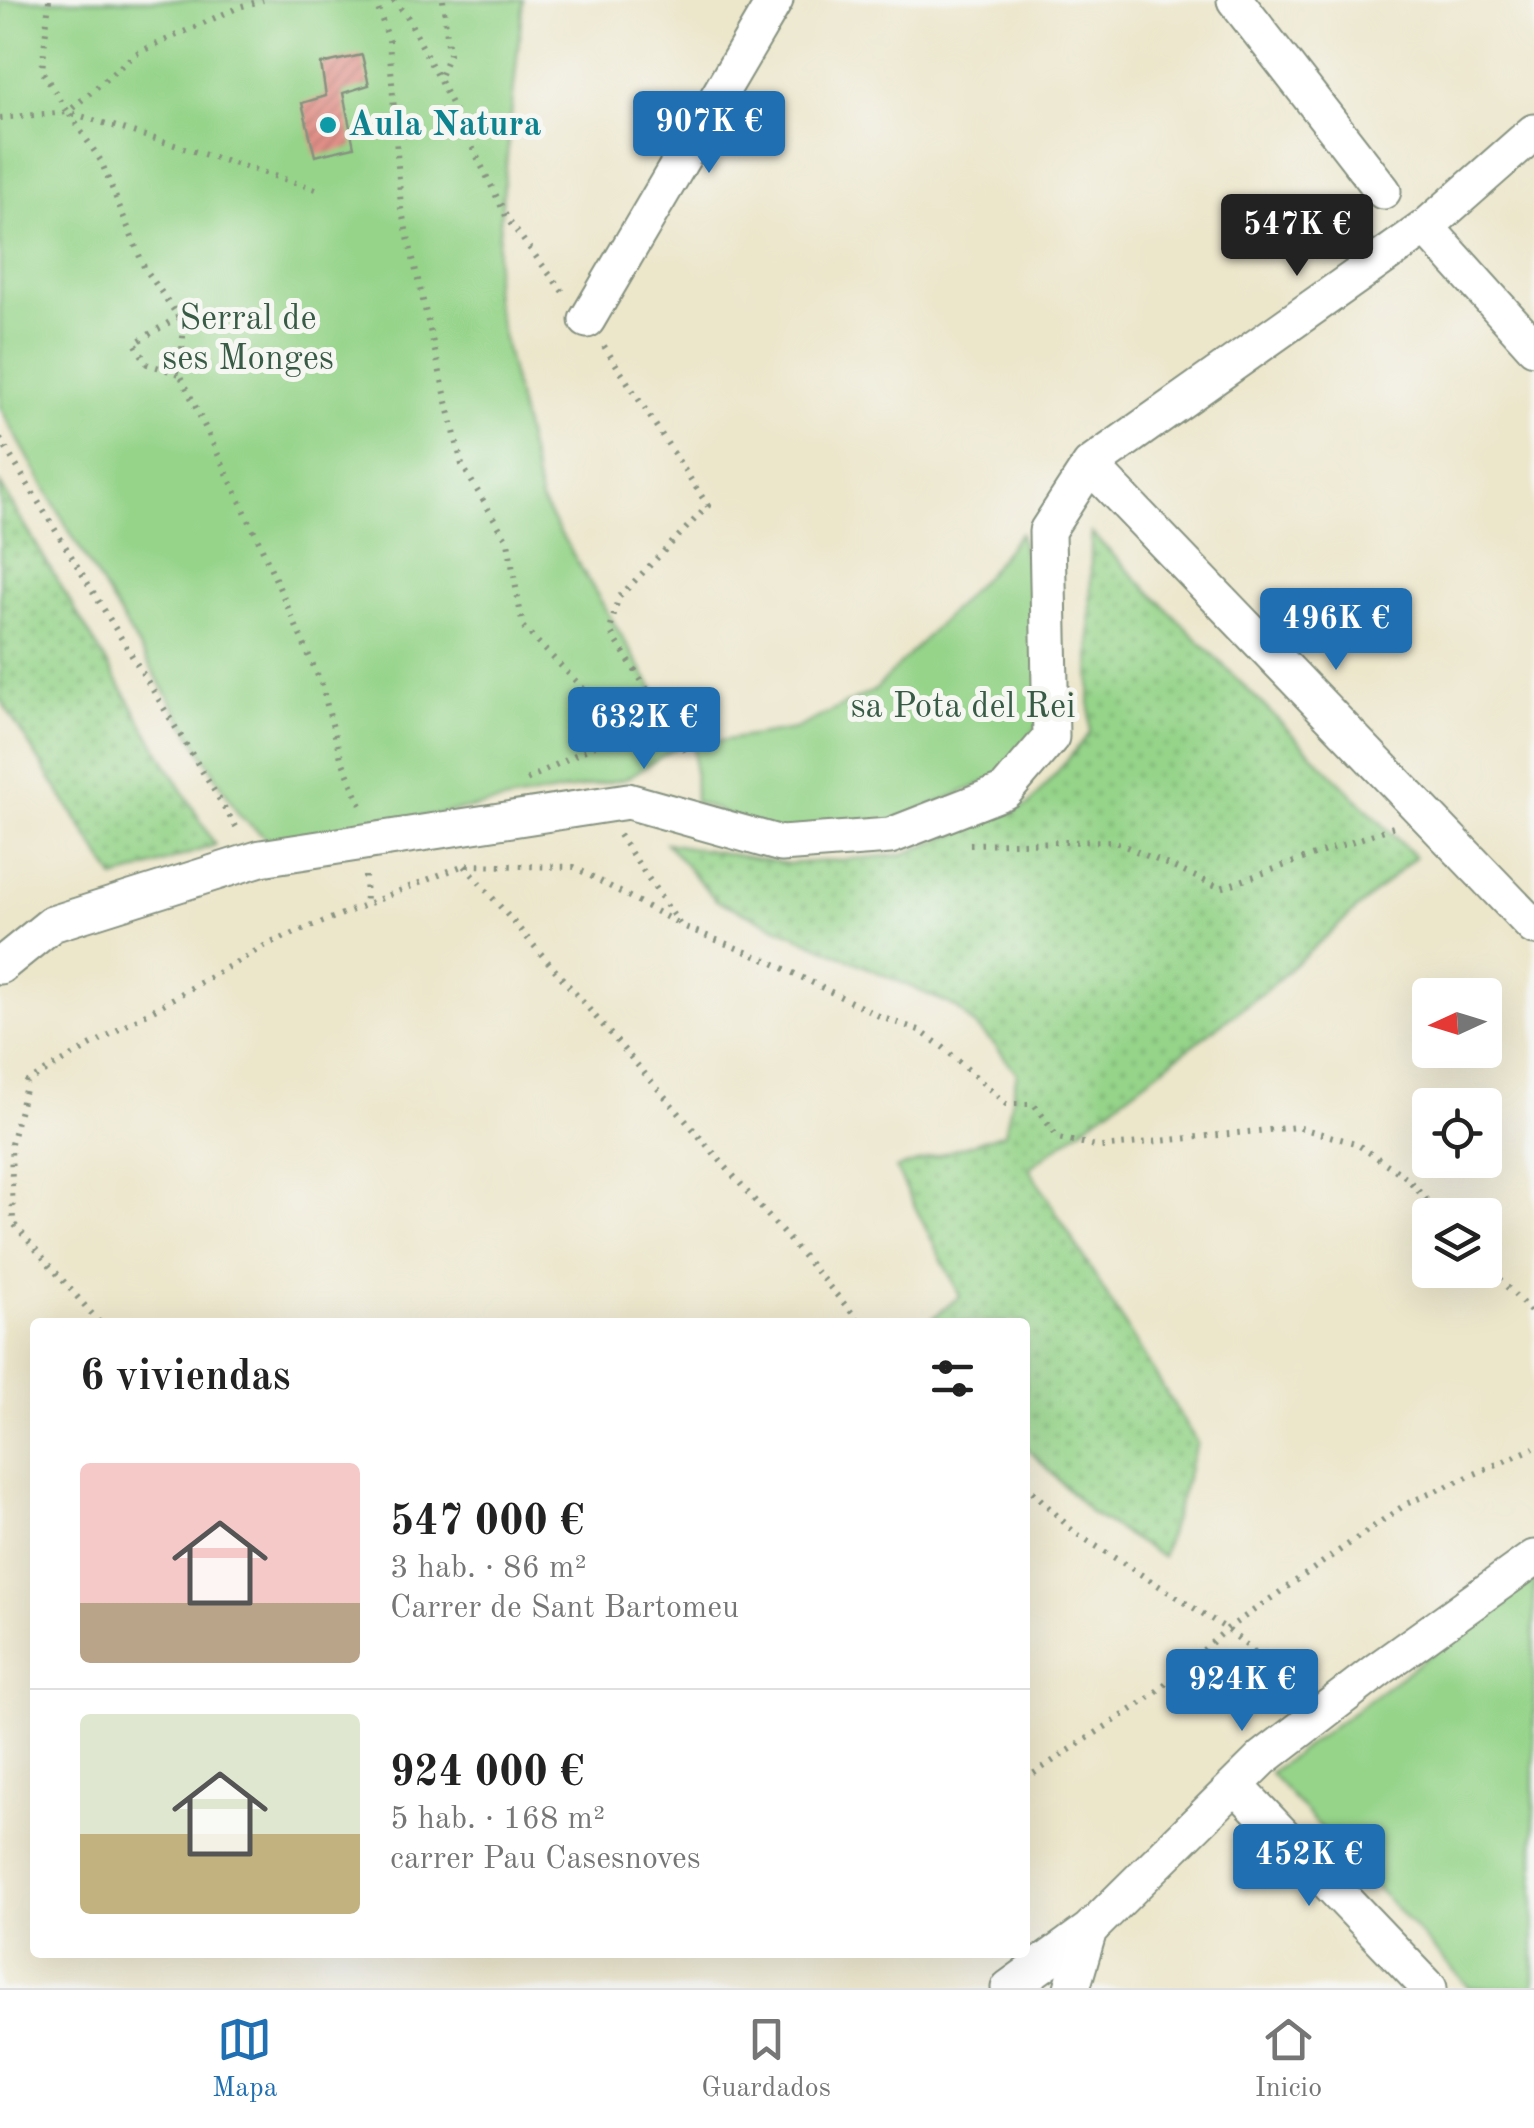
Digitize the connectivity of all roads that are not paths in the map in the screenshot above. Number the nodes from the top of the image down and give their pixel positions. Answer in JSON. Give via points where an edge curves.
{"nodes":[{"id":1,"x":775,"y":0,"type":"edge"},
{"id":2,"x":1235,"y":0,"type":"edge"},
{"id":3,"x":1534,"y":132,"type":"edge"},
{"id":4,"x":1382,"y":191,"type":"dead end"},
{"id":5,"x":1426,"y":228,"type":"junction"},
{"id":6,"x":587,"y":320,"type":"road end"},
{"id":7,"x":1534,"y":347,"type":"edge"},
{"id":8,"x":1090,"y":465,"type":"junction"},
{"id":9,"x":1534,"y":927,"type":"edge"},
{"id":10,"x":0,"y":966,"type":"edge"},
{"id":11,"x":1534,"y":1558,"type":"edge"},
{"id":12,"x":1236,"y":1786,"type":"junction"},
{"id":13,"x":1089,"y":1930,"type":"junction"},
{"id":14,"x":1009,"y":1988,"type":"edge"},
{"id":15,"x":1072,"y":1988,"type":"edge"},
{"id":16,"x":1429,"y":1988,"type":"edge"}],
"edges":[{"from":1,"to":6,"type":"street"},
{"from":2,"to":4,"type":"street"},
{"from":3,"to":5,"type":"street"},
{"from":5,"to":7,"type":"street"},
{"from":5,"to":8,"type":"street"},
{"from":8,"to":9,"type":"street"},
{"from":8,"to":10,"type":"street","via":[[1047,531],[1051,736],[1005,791],[890,836],[781,844],[628,801],[261,858],[52,924]]},
{"from":11,"to":12,"type":"street","via":[[1325,1710]]},
{"from":12,"to":13,"type":"street"},
{"from":12,"to":16,"type":"street"},
{"from":13,"to":14,"type":"street"},
{"from":13,"to":15,"type":"street"}]}
